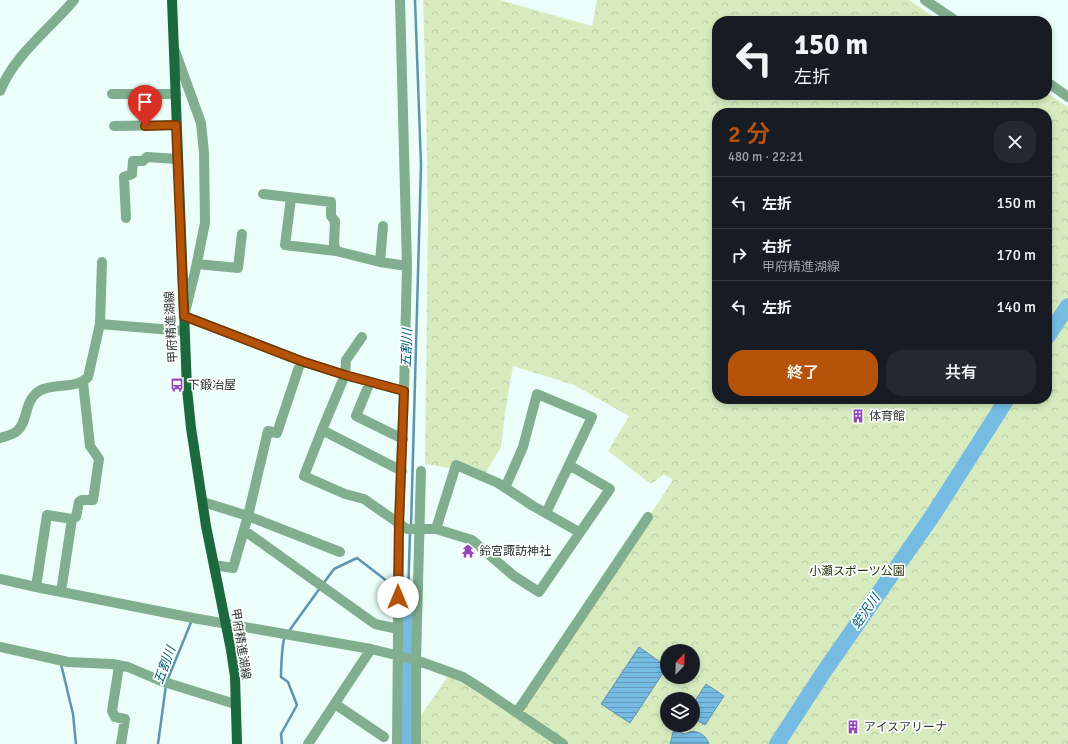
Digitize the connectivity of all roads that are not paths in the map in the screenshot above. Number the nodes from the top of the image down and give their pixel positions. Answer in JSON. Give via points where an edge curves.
{"nodes":[{"id":1,"x":74,"y":0,"type":"edge"},
{"id":2,"x":172,"y":0,"type":"edge"},
{"id":3,"x":400,"y":0,"type":"edge"},
{"id":4,"x":925,"y":0,"type":"edge"},
{"id":5,"x":937,"y":3,"type":"edge"},
{"id":6,"x":951,"y":16,"type":"edge"},
{"id":7,"x":174,"y":49,"type":"junction"},
{"id":8,"x":1052,"y":86,"type":"edge"},
{"id":9,"x":0,"y":91,"type":"edge"},
{"id":10,"x":112,"y":94,"type":"dead end"},
{"id":11,"x":176,"y":94,"type":"junction"},
{"id":12,"x":1068,"y":97,"type":"edge"},
{"id":13,"x":176,"y":125,"type":"junction"},
{"id":14,"x":114,"y":126,"type":"dead end"},
{"id":15,"x":177,"y":159,"type":"junction"},
{"id":16,"x":263,"y":194,"type":"dead end"},
{"id":17,"x":291,"y":198,"type":"junction"},
{"id":18,"x":126,"y":218,"type":"dead end"},
{"id":19,"x":382,"y":226,"type":"dead end"},
{"id":20,"x":242,"y":234,"type":"dead end"},
{"id":21,"x":336,"y":251,"type":"junction"},
{"id":22,"x":102,"y":262,"type":"dead end"},
{"id":23,"x":380,"y":262,"type":"junction"},
{"id":24,"x":197,"y":264,"type":"junction"},
{"id":25,"x":407,"y":266,"type":"junction"},
{"id":26,"x":184,"y":316,"type":"junction"},
{"id":27,"x":100,"y":324,"type":"junction"},
{"id":28,"x":184,"y":331,"type":"junction"},
{"id":29,"x":362,"y":337,"type":"dead end"},
{"id":30,"x":301,"y":361,"type":"junction"},
{"id":31,"x":345,"y":375,"type":"junction"},
{"id":32,"x":84,"y":382,"type":"junction"},
{"id":33,"x":370,"y":382,"type":"junction"},
{"id":34,"x":404,"y":391,"type":"junction"},
{"id":35,"x":322,"y":430,"type":"junction"},
{"id":36,"x":0,"y":438,"type":"edge"},
{"id":37,"x":403,"y":439,"type":"junction"},
{"id":38,"x":569,"y":465,"type":"junction"},
{"id":39,"x":402,"y":471,"type":"junction"},
{"id":40,"x":421,"y":471,"type":"dead end"},
{"id":41,"x":505,"y":488,"type":"junction"},
{"id":42,"x":203,"y":502,"type":"junction"},
{"id":43,"x":546,"y":514,"type":"junction"},
{"id":44,"x":248,"y":516,"type":"junction"},
{"id":45,"x":648,"y":517,"type":"dead end"},
{"id":46,"x":72,"y":519,"type":"junction"},
{"id":47,"x":411,"y":528,"type":"junction"},
{"id":48,"x":436,"y":529,"type":"junction"},
{"id":49,"x":244,"y":531,"type":"junction"},
{"id":50,"x":579,"y":532,"type":"junction"},
{"id":51,"x":340,"y":552,"type":"dead end"},
{"id":52,"x":214,"y":565,"type":"junction"},
{"id":53,"x":0,"y":579,"type":"edge"},
{"id":54,"x":36,"y":587,"type":"junction"},
{"id":55,"x":62,"y":592,"type":"junction"},
{"id":56,"x":226,"y":624,"type":"junction"},
{"id":57,"x":398,"y":629,"type":"junction"},
{"id":58,"x":0,"y":647,"type":"edge"},
{"id":59,"x":371,"y":649,"type":"junction"},
{"id":60,"x":399,"y":656,"type":"junction"},
{"id":61,"x":415,"y":660,"type":"junction"},
{"id":62,"x":119,"y":666,"type":"junction"},
{"id":63,"x":235,"y":704,"type":"junction"},
{"id":64,"x":335,"y":704,"type":"junction"},
{"id":65,"x":517,"y":712,"type":"junction"},
{"id":66,"x":384,"y":737,"type":"dead end"},
{"id":67,"x":121,"y":744,"type":"edge"},
{"id":68,"x":237,"y":744,"type":"edge"},
{"id":69,"x":308,"y":744,"type":"edge"},
{"id":70,"x":397,"y":744,"type":"edge"},
{"id":71,"x":416,"y":744,"type":"edge"},
{"id":72,"x":563,"y":744,"type":"edge"}],
"edges":[{"from":1,"to":9,"type":"street","via":[[27,49]]},
{"from":2,"to":7,"type":"main road","name":"甲府精進湖線"},
{"from":3,"to":25,"type":"street"},
{"from":4,"to":5,"type":"street"},
{"from":5,"to":6,"type":"street"},
{"from":7,"to":11,"type":"main road","name":"甲府精進湖線"},
{"from":7,"to":24,"type":"street","via":[[201,123],[205,223]]},
{"from":8,"to":12,"type":"street"},
{"from":10,"to":11,"type":"street"},
{"from":11,"to":13,"type":"main road","name":"甲府精進湖線"},
{"from":13,"to":14,"type":"street"},
{"from":13,"to":15,"type":"main road","name":"甲府精進湖線"},
{"from":15,"to":18,"type":"street","via":[[147,157],[143,161],[133,161],[132,174],[124,177]]},
{"from":15,"to":26,"type":"main road","name":"甲府精進湖線"},
{"from":16,"to":17,"type":"street"},
{"from":17,"to":21,"type":"street","via":[[332,202]]},
{"from":17,"to":21,"type":"street","via":[[285,245]]},
{"from":19,"to":23,"type":"street"},
{"from":20,"to":24,"type":"street","via":[[238,268]]},
{"from":21,"to":23,"type":"street"},
{"from":22,"to":27,"type":"street"},
{"from":23,"to":25,"type":"street"},
{"from":24,"to":26,"type":"street"},
{"from":25,"to":34,"type":"street"},
{"from":26,"to":28,"type":"main road","name":"甲府精進湖線"},
{"from":26,"to":30,"type":"street"},
{"from":27,"to":28,"type":"street"},
{"from":27,"to":32,"type":"street","via":[[88,377]]},
{"from":28,"to":42,"type":"main road","name":"甲府精進湖線","via":[[187,388]]},
{"from":29,"to":31,"type":"street","via":[[346,360]]},
{"from":30,"to":31,"type":"street"},
{"from":30,"to":44,"type":"street","via":[[277,433],[268,431]]},
{"from":31,"to":33,"type":"street"},
{"from":31,"to":35,"type":"street"},
{"from":32,"to":36,"type":"street","via":[[39,391],[28,403],[19,430]]},
{"from":32,"to":46,"type":"street","via":[[90,446],[99,458],[93,500],[79,502],[76,517]]},
{"from":33,"to":34,"type":"street"},
{"from":33,"to":37,"type":"street","via":[[356,416]]},
{"from":34,"to":37,"type":"street"},
{"from":35,"to":39,"type":"street"},
{"from":35,"to":47,"type":"street","via":[[304,476],[345,494],[364,499]]},
{"from":37,"to":39,"type":"street"},
{"from":38,"to":41,"type":"street","via":[[592,417],[537,394],[523,447]]},
{"from":38,"to":43,"type":"street"},
{"from":38,"to":50,"type":"street","via":[[610,489]]},
{"from":39,"to":47,"type":"street"},
{"from":40,"to":47,"type":"street"},
{"from":41,"to":43,"type":"street"},
{"from":41,"to":48,"type":"street","via":[[456,466]]},
{"from":42,"to":44,"type":"street"},
{"from":42,"to":52,"type":"main road","name":"甲府精進湖線"},
{"from":43,"to":50,"type":"street"},
{"from":44,"to":49,"type":"street"},
{"from":44,"to":51,"type":"street"},
{"from":45,"to":65,"type":"street"},
{"from":46,"to":54,"type":"street","via":[[47,516]]},
{"from":46,"to":55,"type":"street"},
{"from":47,"to":48,"type":"street"},
{"from":47,"to":57,"type":"street","via":[[398,584]]},
{"from":47,"to":61,"type":"street"},
{"from":48,"to":50,"type":"street","via":[[472,540],[514,576],[539,592]]},
{"from":49,"to":52,"type":"street","via":[[233,568]]},
{"from":49,"to":57,"type":"street","via":[[375,624]]},
{"from":52,"to":56,"type":"main road","name":"甲府精進湖線"},
{"from":53,"to":54,"type":"street"},
{"from":54,"to":55,"type":"street"},
{"from":55,"to":56,"type":"street"},
{"from":56,"to":59,"type":"street"},
{"from":56,"to":63,"type":"main road","name":"甲府精進湖線","via":[[232,650]]},
{"from":57,"to":60,"type":"street"},
{"from":58,"to":62,"type":"street","via":[[68,662]]},
{"from":59,"to":60,"type":"street"},
{"from":59,"to":64,"type":"street"},
{"from":60,"to":61,"type":"street"},
{"from":60,"to":70,"type":"street"},
{"from":61,"to":65,"type":"street","via":[[463,677]]},
{"from":61,"to":71,"type":"street"},
{"from":62,"to":63,"type":"street"},
{"from":62,"to":67,"type":"street","via":[[112,711],[115,717],[125,719]]},
{"from":63,"to":68,"type":"main road","name":"甲府精進湖線"},
{"from":64,"to":66,"type":"street"},
{"from":64,"to":69,"type":"street"},
{"from":65,"to":72,"type":"street"}]}
